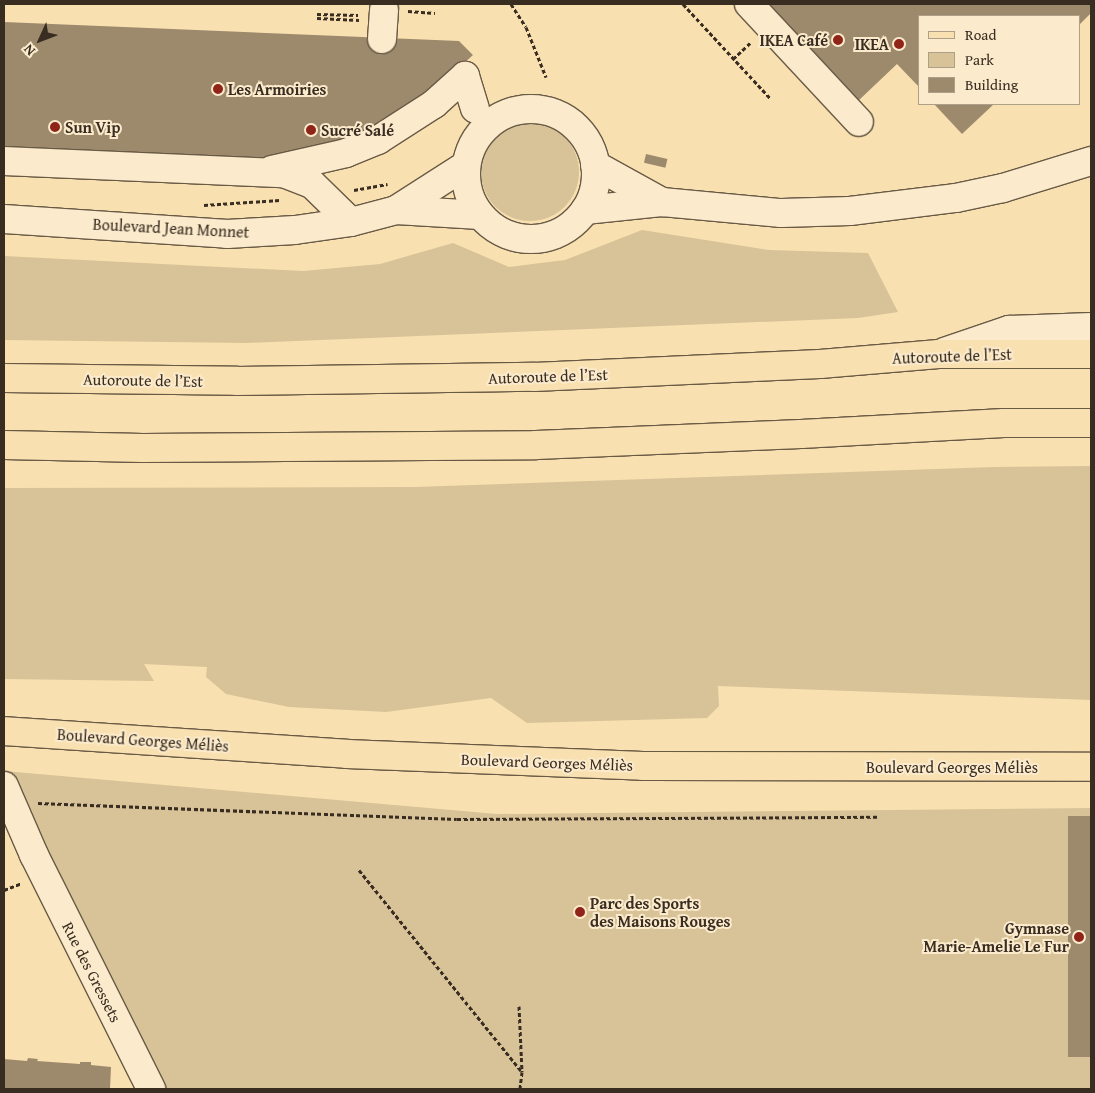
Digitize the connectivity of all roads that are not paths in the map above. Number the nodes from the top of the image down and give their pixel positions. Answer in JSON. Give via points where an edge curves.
{"nodes":[{"id":1,"x":749,"y":4,"type":"edge"},
{"id":2,"x":475,"y":108,"type":"dead end"},
{"id":3,"x":859,"y":122,"type":"dead end"},
{"id":4,"x":4,"y":161,"type":"edge"},
{"id":5,"x":1091,"y":161,"type":"edge"},
{"id":6,"x":466,"y":165,"type":"junction"},
{"id":7,"x":596,"y":165,"type":"junction"},
{"id":8,"x":262,"y":172,"type":"junction"},
{"id":9,"x":662,"y":202,"type":"junction"},
{"id":10,"x":396,"y":210,"type":"junction"},
{"id":11,"x":585,"y":210,"type":"junction"},
{"id":12,"x":480,"y":215,"type":"junction"},
{"id":13,"x":4,"y":219,"type":"edge"},
{"id":14,"x":351,"y":222,"type":"junction"},
{"id":15,"x":1091,"y":327,"type":"edge"},
{"id":16,"x":939,"y":354,"type":"junction"},
{"id":17,"x":1091,"y":354,"type":"edge"},
{"id":18,"x":4,"y":378,"type":"edge"},
{"id":19,"x":1091,"y":423,"type":"edge"},
{"id":20,"x":4,"y":446,"type":"edge"},
{"id":21,"x":4,"y":731,"type":"edge"},
{"id":22,"x":1091,"y":767,"type":"edge"},
{"id":23,"x":7,"y":794,"type":"edge"},
{"id":24,"x":151,"y":1089,"type":"edge"}],
"edges":[{"from":1,"to":3,"type":"street"},
{"from":2,"to":8,"type":"street","via":[[465,76],[434,104],[378,140],[346,153]]},
{"from":4,"to":8,"type":"street"},
{"from":5,"to":9,"type":"street","via":[[1003,188],[956,198],[850,211],[781,213]]},
{"from":6,"to":7,"type":"street","via":[[473,144],[486,126],[505,114],[540,109],[560,115],[577,128],[589,145]]},
{"from":6,"to":10,"type":"street","name":"Boulevard Jean Monnet"},
{"from":6,"to":12,"type":"street","via":[[466,183]]},
{"from":7,"to":9,"type":"street"},
{"from":7,"to":11,"type":"street","via":[[596,181]]},
{"from":8,"to":14,"type":"street","via":[[283,173],[312,184]]},
{"from":9,"to":11,"type":"street"},
{"from":10,"to":12,"type":"street","name":"Boulevard Jean Monnet"},
{"from":10,"to":14,"type":"street","name":"Boulevard Jean Monnet"},
{"from":11,"to":12,"type":"street","via":[[572,225],[554,235],[534,239],[514,237],[495,228]]},
{"from":13,"to":14,"type":"street","name":"Boulevard Jean Monnet","via":[[226,234],[295,230]]},
{"from":15,"to":16,"type":"street","via":[[1010,330]]},
{"from":16,"to":17,"type":"main road","name":"Autoroute de l’Est"},
{"from":16,"to":18,"type":"main road","name":"Autoroute de l’Est","via":[[820,364],[534,377],[237,381]]},
{"from":19,"to":20,"type":"main road","via":[[1004,423],[536,445]]},
{"from":21,"to":22,"type":"main road","name":"Boulevard Georges Méliès","via":[[347,754],[642,766]]},
{"from":23,"to":24,"type":"street","name":"Rue des Gressets"}]}
